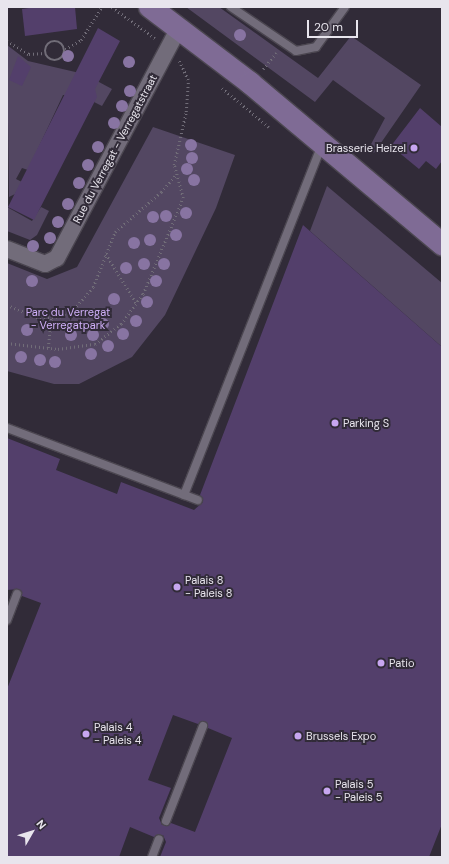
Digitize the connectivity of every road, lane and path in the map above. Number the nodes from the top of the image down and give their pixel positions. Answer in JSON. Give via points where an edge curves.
{"nodes":[{"id":1,"x":102,"y":7,"type":"edge"},
{"id":2,"x":150,"y":7,"type":"edge"},
{"id":3,"x":231,"y":7,"type":"edge"},
{"id":4,"x":344,"y":7,"type":"edge"},
{"id":5,"x":179,"y":28,"type":"junction"},
{"id":6,"x":7,"y":41,"type":"edge"},
{"id":7,"x":284,"y":43,"type":"junction"},
{"id":8,"x":65,"y":49,"type":"junction"},
{"id":9,"x":45,"y":53,"type":"junction"},
{"id":10,"x":178,"y":58,"type":"dead end"},
{"id":11,"x":250,"y":83,"type":"junction"},
{"id":12,"x":322,"y":143,"type":"junction"},
{"id":13,"x":176,"y":174,"type":"junction"},
{"id":14,"x":442,"y":244,"type":"edge"},
{"id":15,"x":7,"y":249,"type":"edge"},
{"id":16,"x":106,"y":254,"type":"junction"},
{"id":17,"x":137,"y":304,"type":"junction"},
{"id":18,"x":7,"y":306,"type":"edge"},
{"id":19,"x":51,"y":318,"type":"junction"},
{"id":20,"x":7,"y":343,"type":"edge"},
{"id":21,"x":48,"y":348,"type":"junction"},
{"id":22,"x":7,"y":428,"type":"edge"},
{"id":23,"x":184,"y":495,"type":"junction"},
{"id":24,"x":198,"y":500,"type":"dead end"},
{"id":25,"x":17,"y":594,"type":"dead end"},
{"id":26,"x":7,"y":620,"type":"edge"},
{"id":27,"x":203,"y":726,"type":"dead end"},
{"id":28,"x":166,"y":821,"type":"dead end"},
{"id":29,"x":159,"y":839,"type":"dead end"},
{"id":30,"x":152,"y":857,"type":"edge"}],
"edges":[{"from":1,"to":8,"type":"path","via":[[81,40]]},
{"from":2,"to":5,"type":"main road"},
{"from":3,"to":7,"type":"lane"},
{"from":4,"to":7,"type":"lane","via":[[316,47],[296,51]]},
{"from":5,"to":11,"type":"main road"},
{"from":5,"to":15,"type":"street","name":"Rue du Verregat - Verregatstraat","via":[[57,258],[45,264]]},
{"from":6,"to":9,"type":"path","via":[[30,54]]},
{"from":7,"to":11,"type":"path"},
{"from":8,"to":9,"type":"path","via":[[62,43],[52,41]]},
{"from":8,"to":9,"type":"path","via":[[65,55],[58,61],[51,61]]},
{"from":10,"to":13,"type":"path","via":[[188,80],[186,112],[174,154]]},
{"from":11,"to":12,"type":"main road"},
{"from":12,"to":14,"type":"main road"},
{"from":12,"to":23,"type":"lane"},
{"from":13,"to":16,"type":"path","via":[[161,192],[115,232]]},
{"from":13,"to":17,"type":"path","via":[[182,191],[180,206]]},
{"from":16,"to":17,"type":"path"},
{"from":16,"to":19,"type":"path","via":[[86,298],[74,309]]},
{"from":17,"to":21,"type":"path","via":[[122,324],[95,344],[66,349]]},
{"from":18,"to":19,"type":"path","via":[[26,314]]},
{"from":19,"to":21,"type":"path"},
{"from":20,"to":21,"type":"path"},
{"from":22,"to":23,"type":"lane"},
{"from":23,"to":24,"type":"lane"},
{"from":25,"to":26,"type":"lane"},
{"from":27,"to":28,"type":"lane"},
{"from":29,"to":30,"type":"lane"}]}
